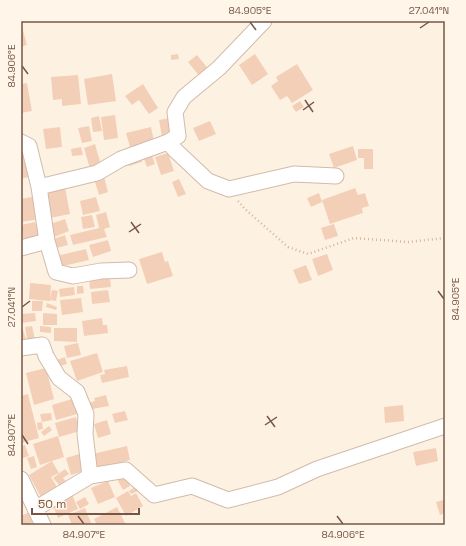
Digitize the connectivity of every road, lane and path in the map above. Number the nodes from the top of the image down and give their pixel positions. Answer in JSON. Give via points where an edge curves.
{"nodes":[{"id":1,"x":264,"y":21,"type":"edge"},
{"id":2,"x":21,"y":142,"type":"edge"},
{"id":3,"x":168,"y":142,"type":"junction"},
{"id":4,"x":336,"y":176,"type":"dead end"},
{"id":5,"x":39,"y":187,"type":"junction"},
{"id":6,"x":229,"y":189,"type":"junction"},
{"id":7,"x":445,"y":238,"type":"edge"},
{"id":8,"x":47,"y":241,"type":"junction"},
{"id":9,"x":21,"y":248,"type":"edge"},
{"id":10,"x":129,"y":270,"type":"dead end"},
{"id":11,"x":21,"y":348,"type":"edge"},
{"id":12,"x":445,"y":426,"type":"edge"},
{"id":13,"x":90,"y":476,"type":"junction"},
{"id":14,"x":21,"y":479,"type":"edge"},
{"id":15,"x":35,"y":509,"type":"junction"},
{"id":16,"x":43,"y":525,"type":"edge"}],
"edges":[{"from":1,"to":3,"type":"street","via":[[219,68],[184,97],[175,112],[178,136]]},
{"from":2,"to":5,"type":"street","via":[[29,146]]},
{"from":3,"to":5,"type":"street","via":[[121,159],[97,173]]},
{"from":3,"to":6,"type":"street","via":[[208,181]]},
{"from":4,"to":6,"type":"street","via":[[294,174]]},
{"from":5,"to":8,"type":"street"},
{"from":6,"to":7,"type":"path","via":[[245,210],[288,247],[308,254],[354,238],[408,242]]},
{"from":8,"to":9,"type":"street"},
{"from":8,"to":10,"type":"street","via":[[56,272],[73,276]]},
{"from":11,"to":13,"type":"street","via":[[42,345],[59,378],[77,392],[86,414],[85,434]]},
{"from":12,"to":13,"type":"street","via":[[317,469],[278,487],[228,500],[192,486],[154,495],[126,470]]},
{"from":13,"to":15,"type":"street"},
{"from":14,"to":15,"type":"street"},
{"from":15,"to":16,"type":"street"}]}
